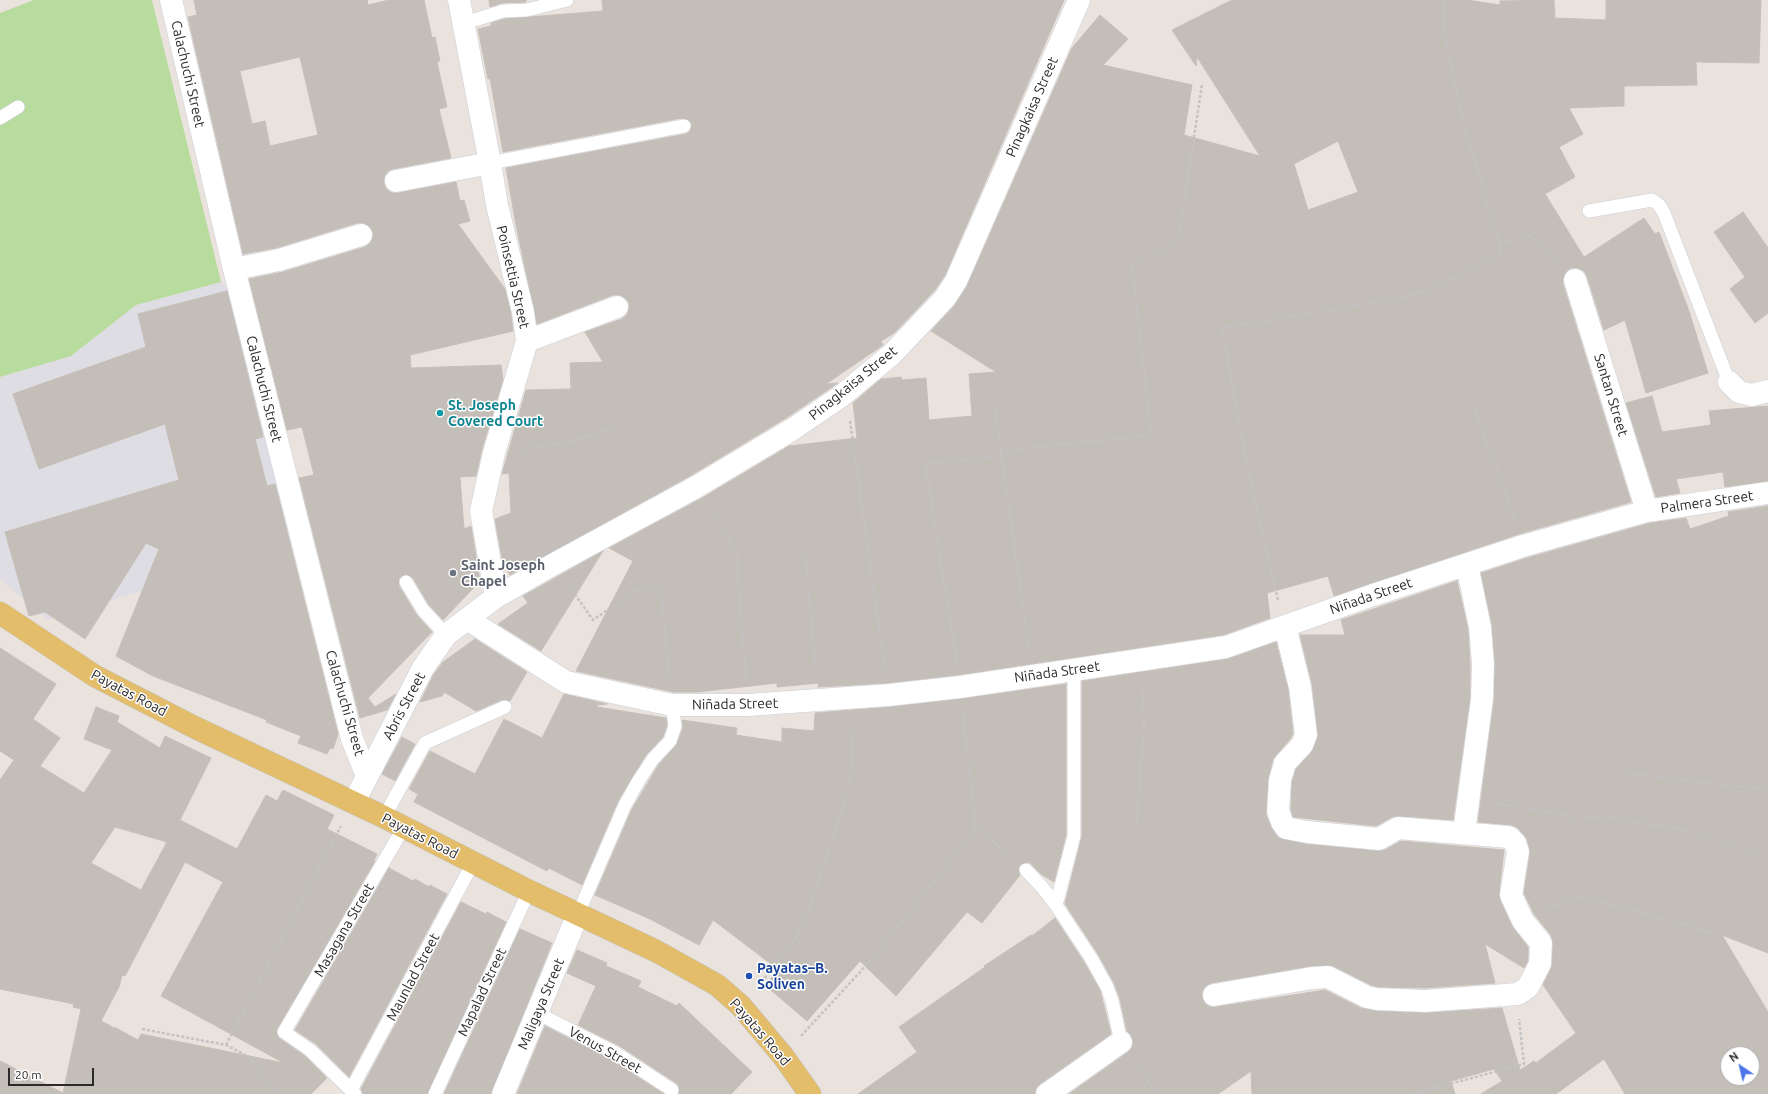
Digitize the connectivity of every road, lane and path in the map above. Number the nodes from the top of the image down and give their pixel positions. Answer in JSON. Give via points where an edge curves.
{"nodes":[{"id":1,"x":171,"y":0,"type":"edge"},
{"id":2,"x":459,"y":0,"type":"edge"},
{"id":3,"x":567,"y":0,"type":"edge"},
{"id":4,"x":1079,"y":0,"type":"edge"},
{"id":5,"x":1444,"y":0,"type":"edge"},
{"id":6,"x":465,"y":23,"type":"junction"},
{"id":7,"x":1202,"y":84,"type":"dead end"},
{"id":8,"x":18,"y":107,"type":"dead end"},
{"id":9,"x":0,"y":118,"type":"edge"},
{"id":10,"x":684,"y":126,"type":"dead end"},
{"id":11,"x":490,"y":163,"type":"junction"},
{"id":12,"x":396,"y":181,"type":"dead end"},
{"id":13,"x":1589,"y":210,"type":"dead end"},
{"id":14,"x":362,"y":235,"type":"dead end"},
{"id":15,"x":1501,"y":244,"type":"junction"},
{"id":16,"x":234,"y":269,"type":"junction"},
{"id":17,"x":1574,"y":280,"type":"joint"},
{"id":18,"x":617,"y":307,"type":"dead end"},
{"id":19,"x":527,"y":341,"type":"junction"},
{"id":20,"x":1728,"y":382,"type":"joint"},
{"id":21,"x":1768,"y":391,"type":"edge"},
{"id":22,"x":840,"y":397,"type":"junction"},
{"id":23,"x":995,"y":408,"type":"dead end"},
{"id":24,"x":1475,"y":408,"type":"dead end"},
{"id":25,"x":618,"y":427,"type":"dead end"},
{"id":26,"x":1001,"y":451,"type":"junction"},
{"id":27,"x":494,"y":453,"type":"junction"},
{"id":28,"x":1001,"y":456,"type":"junction"},
{"id":29,"x":696,"y":487,"type":"junction"},
{"id":30,"x":1768,"y":493,"type":"edge"},
{"id":31,"x":1647,"y":510,"type":"junction"},
{"id":32,"x":1523,"y":546,"type":"junction"},
{"id":33,"x":806,"y":557,"type":"dead end"},
{"id":34,"x":554,"y":564,"type":"junction"},
{"id":35,"x":1467,"y":565,"type":"junction"},
{"id":36,"x":406,"y":582,"type":"dead end"},
{"id":37,"x":496,"y":597,"type":"junction"},
{"id":38,"x":0,"y":613,"type":"edge"},
{"id":39,"x":467,"y":619,"type":"junction"},
{"id":40,"x":1285,"y":626,"type":"junction"},
{"id":41,"x":446,"y":635,"type":"junction"},
{"id":42,"x":1141,"y":660,"type":"junction"},
{"id":43,"x":1074,"y":670,"type":"junction"},
{"id":44,"x":1033,"y":675,"type":"junction"},
{"id":45,"x":960,"y":687,"type":"junction"},
{"id":46,"x":889,"y":696,"type":"junction"},
{"id":47,"x":848,"y":699,"type":"junction"},
{"id":48,"x":818,"y":701,"type":"junction"},
{"id":49,"x":672,"y":704,"type":"junction"},
{"id":50,"x":748,"y":705,"type":"junction"},
{"id":51,"x":505,"y":707,"type":"dead end"},
{"id":52,"x":1627,"y":773,"type":"dead end"},
{"id":53,"x":367,"y":776,"type":"junction"},
{"id":54,"x":1768,"y":789,"type":"edge"},
{"id":55,"x":1468,"y":798,"type":"junction"},
{"id":56,"x":354,"y":802,"type":"junction"},
{"id":57,"x":384,"y":817,"type":"junction"},
{"id":58,"x":404,"y":827,"type":"junction"},
{"id":59,"x":976,"y":827,"type":"junction"},
{"id":60,"x":1136,"y":828,"type":"dead end"},
{"id":61,"x":1464,"y":832,"type":"junction"},
{"id":62,"x":1768,"y":857,"type":"edge"},
{"id":63,"x":473,"y":862,"type":"junction"},
{"id":64,"x":1026,"y":870,"type":"joint"},
{"id":65,"x":529,"y":891,"type":"junction"},
{"id":66,"x":1056,"y":905,"type":"junction"},
{"id":67,"x":578,"y":914,"type":"junction"},
{"id":68,"x":1523,"y":921,"type":"junction"},
{"id":69,"x":1713,"y":933,"type":"dead end"},
{"id":70,"x":1528,"y":987,"type":"junction"},
{"id":71,"x":1214,"y":995,"type":"dead end"},
{"id":72,"x":741,"y":1006,"type":"junction"},
{"id":73,"x":537,"y":1014,"type":"junction"},
{"id":74,"x":142,"y":1029,"type":"dead end"},
{"id":75,"x":1121,"y":1042,"type":"junction"},
{"id":76,"x":226,"y":1045,"type":"junction"},
{"id":77,"x":783,"y":1056,"type":"junction"},
{"id":78,"x":672,"y":1090,"type":"dead end"},
{"id":79,"x":353,"y":1092,"type":"edge"},
{"id":80,"x":509,"y":1092,"type":"edge"},
{"id":81,"x":278,"y":1094,"type":"edge"},
{"id":82,"x":435,"y":1094,"type":"edge"},
{"id":83,"x":810,"y":1094,"type":"edge"},
{"id":84,"x":1047,"y":1094,"type":"edge"},
{"id":85,"x":1157,"y":1094,"type":"edge"},
{"id":86,"x":1412,"y":1094,"type":"edge"}],
"edges":[{"from":1,"to":16,"type":"street","name":"Calachuchi Street"},
{"from":2,"to":6,"type":"street","name":"Poinsettia Street"},
{"from":3,"to":6,"type":"lane","via":[[527,10],[503,11]]},
{"from":4,"to":22,"type":"street","name":"Pinagkaisa Street","via":[[956,281],[945,298],[892,354]]},
{"from":5,"to":15,"type":"path","via":[[1444,31],[1459,105]]},
{"from":6,"to":11,"type":"street","name":"Poinsettia Street"},
{"from":7,"to":26,"type":"path","via":[[1178,242],[1132,263],[1151,435]]},
{"from":8,"to":9,"type":"lane"},
{"from":10,"to":11,"type":"lane"},
{"from":11,"to":12,"type":"street"},
{"from":11,"to":19,"type":"street","name":"Poinsettia Street","via":[[496,205],[523,312]]},
{"from":13,"to":20,"type":"lane","via":[[1652,200],[1659,205]]},
{"from":14,"to":16,"type":"street","via":[[279,260]]},
{"from":15,"to":17,"type":"path","via":[[1530,236]]},
{"from":15,"to":40,"type":"path","via":[[1500,256],[1422,292],[1222,328],[1250,480]]},
{"from":16,"to":53,"type":"street","name":"Calachuchi Street","via":[[352,739]]},
{"from":17,"to":31,"type":"street","name":"Santan Street"},
{"from":18,"to":19,"type":"street"},
{"from":19,"to":27,"type":"street","name":"Poinsettia Street"},
{"from":20,"to":21,"type":"street","via":[[1739,392],[1752,395]]},
{"from":22,"to":29,"type":"street","name":"Pinagkaisa Street","via":[[793,429]]},
{"from":22,"to":46,"type":"path","via":[[846,408],[853,438]]},
{"from":23,"to":26,"type":"path"},
{"from":24,"to":32,"type":"path"},
{"from":25,"to":27,"type":"path","via":[[572,441]]},
{"from":26,"to":28,"type":"path"},
{"from":27,"to":37,"type":"street","name":"Poinsettia Street","via":[[481,511]]},
{"from":28,"to":44,"type":"path"},
{"from":28,"to":45,"type":"path","via":[[925,464]]},
{"from":29,"to":34,"type":"street","name":"Pinagkaisa Street"},
{"from":29,"to":50,"type":"path","via":[[727,535],[736,554]]},
{"from":30,"to":31,"type":"street","name":"Palmera Street"},
{"from":31,"to":32,"type":"street","name":"Niñada Street"},
{"from":32,"to":35,"type":"street","name":"Niñada Street"},
{"from":33,"to":48,"type":"path"},
{"from":34,"to":37,"type":"street","name":"Pinagkaisa Street"},
{"from":34,"to":49,"type":"path","via":[[593,620],[632,593],[661,584]]},
{"from":35,"to":40,"type":"street","name":"Niñada Street"},
{"from":35,"to":55,"type":"street","via":[[1480,627],[1484,664],[1482,698]]},
{"from":36,"to":41,"type":"lane","via":[[423,610]]},
{"from":37,"to":39,"type":"street","name":"Pinagkaisa Street"},
{"from":38,"to":56,"type":"main road","name":"Payatas Road","via":[[95,676],[194,727]]},
{"from":39,"to":41,"type":"street","name":"Abris Street"},
{"from":39,"to":49,"type":"street","name":"Niñada Street","via":[[566,682]]},
{"from":40,"to":42,"type":"street","name":"Niñada Street","via":[[1226,647]]},
{"from":40,"to":61,"type":"street","via":[[1300,687],[1306,735],[1302,745],[1285,763],[1280,780],[1278,811],[1286,828],[1379,839],[1398,828]]},
{"from":41,"to":53,"type":"street","name":"Abris Street","via":[[423,668]]},
{"from":42,"to":43,"type":"street","name":"Niñada Street"},
{"from":42,"to":60,"type":"path","via":[[1144,729]]},
{"from":43,"to":44,"type":"street","name":"Niñada Street"},
{"from":43,"to":66,"type":"lane","via":[[1074,836]]},
{"from":44,"to":45,"type":"street","name":"Niñada Street"},
{"from":45,"to":46,"type":"street","name":"Niñada Street"},
{"from":45,"to":59,"type":"path"},
{"from":46,"to":47,"type":"street","name":"Niñada Street"},
{"from":47,"to":48,"type":"street","name":"Niñada Street"},
{"from":47,"to":72,"type":"path","via":[[853,758],[848,786],[828,855],[795,939]]},
{"from":48,"to":50,"type":"street","name":"Niñada Street"},
{"from":49,"to":50,"type":"street","name":"Niñada Street"},
{"from":49,"to":67,"type":"lane","via":[[674,726],[670,741],[654,758],[625,805]]},
{"from":51,"to":57,"type":"lane","via":[[424,743]]},
{"from":52,"to":54,"type":"path"},
{"from":53,"to":56,"type":"street","name":"Abris Street"},
{"from":55,"to":61,"type":"street"},
{"from":55,"to":62,"type":"path","via":[[1570,816],[1613,818],[1685,830]]},
{"from":56,"to":57,"type":"main road","name":"Payatas Road"},
{"from":56,"to":76,"type":"path"},
{"from":57,"to":58,"type":"main road","name":"Payatas Road"},
{"from":58,"to":63,"type":"main road","name":"Payatas Road"},
{"from":58,"to":79,"type":"lane","name":"Masagana Street","via":[[284,1032],[310,1050]]},
{"from":59,"to":64,"type":"path"},
{"from":59,"to":77,"type":"path","via":[[861,971]]},
{"from":61,"to":68,"type":"street","via":[[1509,837],[1515,843],[1518,851],[1511,895]]},
{"from":63,"to":65,"type":"main road","name":"Payatas Road"},
{"from":63,"to":79,"type":"lane","name":"Maunlad Street"},
{"from":64,"to":66,"type":"lane"},
{"from":65,"to":67,"type":"main road","name":"Payatas Road"},
{"from":65,"to":82,"type":"lane","name":"Mapalad Street"},
{"from":66,"to":75,"type":"lane","via":[[1107,987],[1117,1018]]},
{"from":67,"to":72,"type":"main road","name":"Payatas Road","via":[[656,951],[710,981]]},
{"from":67,"to":73,"type":"street","name":"Maligaya Street"},
{"from":68,"to":69,"type":"path","via":[[1575,896]]},
{"from":68,"to":70,"type":"street","via":[[1541,943],[1540,964]]},
{"from":70,"to":71,"type":"street","via":[[1518,994],[1425,1001],[1377,999],[1367,997],[1328,977]]},
{"from":70,"to":86,"type":"path","via":[[1518,1014],[1524,1064]]},
{"from":72,"to":77,"type":"main road","name":"Payatas Road"},
{"from":73,"to":78,"type":"lane","name":"Venus Street","via":[[608,1049]]},
{"from":73,"to":80,"type":"street","name":"Maligaya Street"},
{"from":74,"to":76,"type":"path"},
{"from":75,"to":84,"type":"street"},
{"from":75,"to":85,"type":"path"},
{"from":76,"to":81,"type":"path","via":[[249,1057]]},
{"from":77,"to":83,"type":"main road","name":"Payatas Road"}]}
